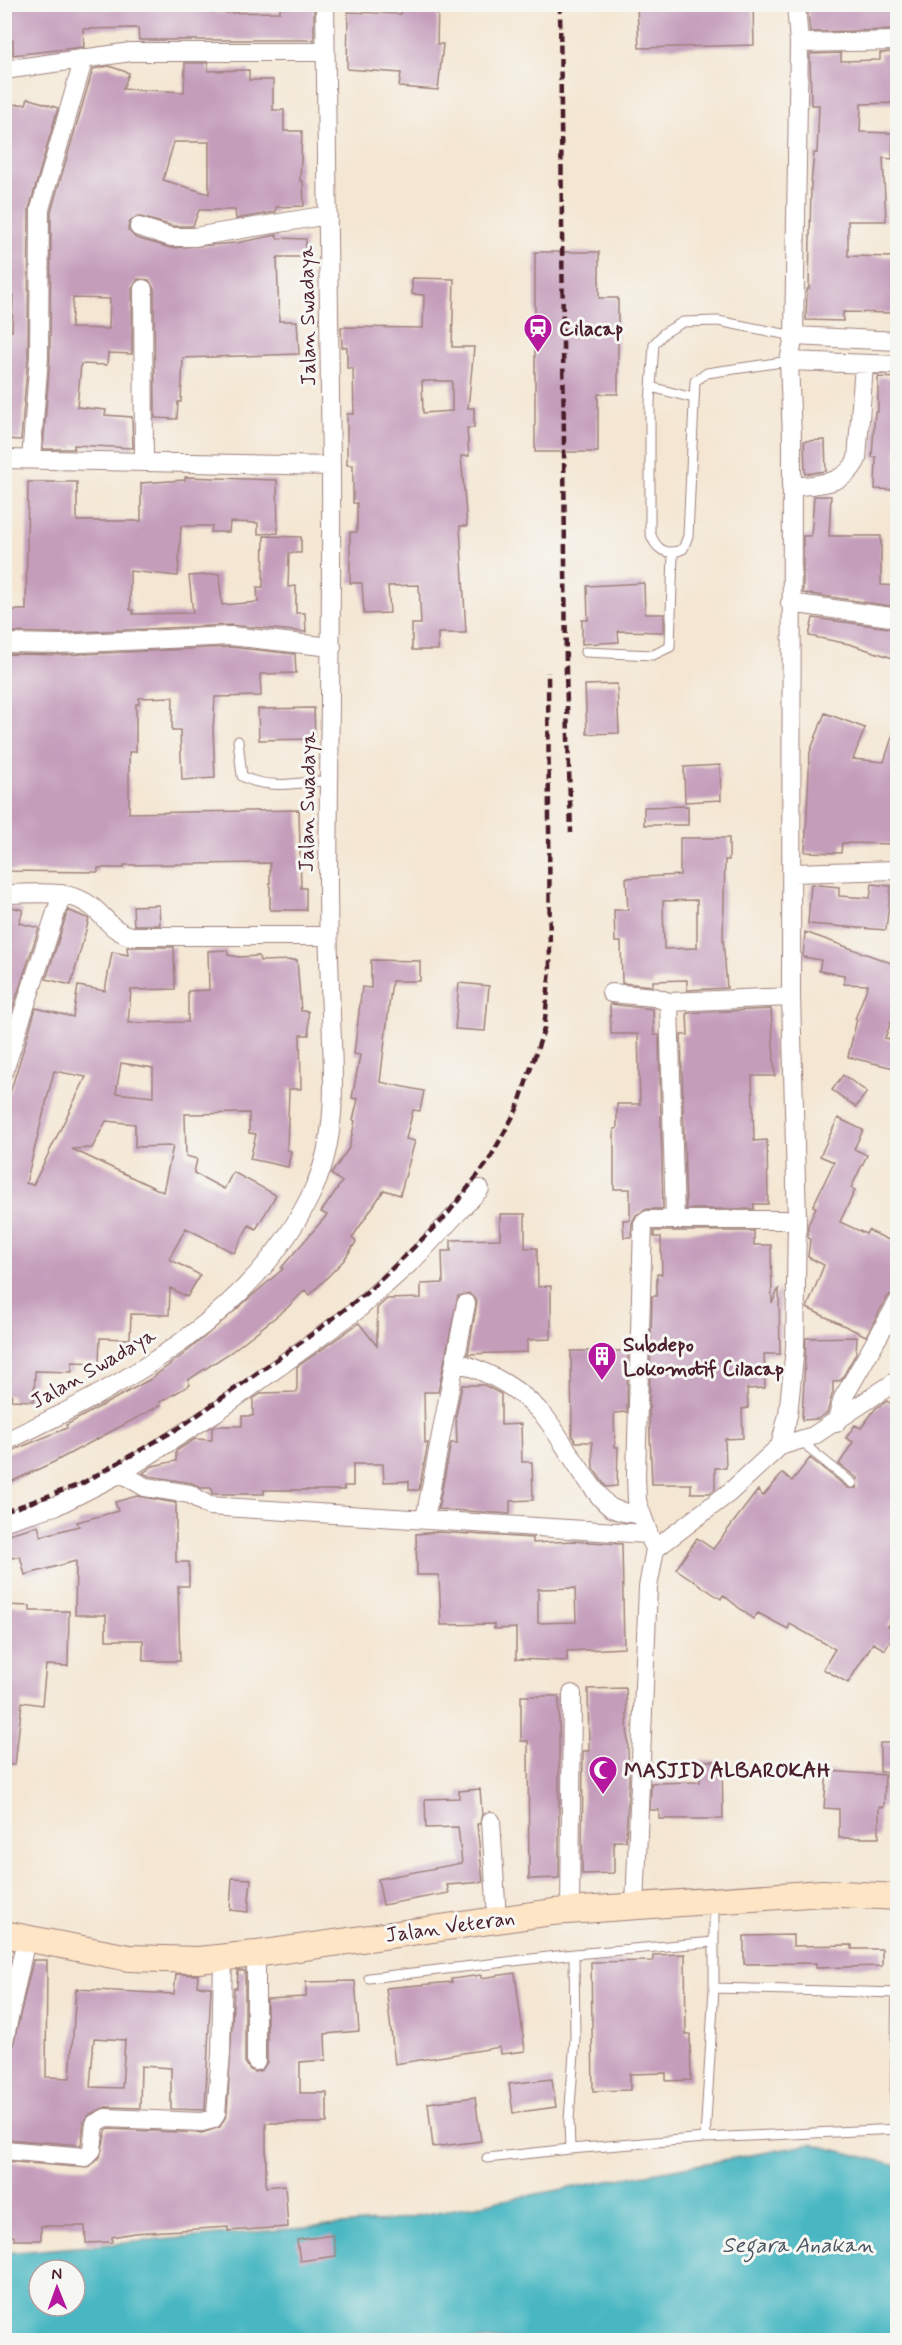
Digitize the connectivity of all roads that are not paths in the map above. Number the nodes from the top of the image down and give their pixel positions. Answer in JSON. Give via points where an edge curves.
{"nodes":[{"id":1,"x":325,"y":4,"type":"edge"},
{"id":2,"x":796,"y":4,"type":"edge"},
{"id":3,"x":897,"y":41,"type":"edge"},
{"id":4,"x":799,"y":43,"type":"junction"},
{"id":5,"x":326,"y":52,"type":"junction"},
{"id":6,"x":84,"y":58,"type":"junction"},
{"id":7,"x":4,"y":70,"type":"edge"},
{"id":8,"x":328,"y":215,"type":"junction"},
{"id":9,"x":139,"y":227,"type":"dead end"},
{"id":10,"x":143,"y":289,"type":"dead end"},
{"id":11,"x":794,"y":336,"type":"junction"},
{"id":12,"x":897,"y":340,"type":"edge"},
{"id":13,"x":789,"y":361,"type":"junction"},
{"id":14,"x":864,"y":365,"type":"junction"},
{"id":15,"x":897,"y":365,"type":"edge"},
{"id":16,"x":651,"y":387,"type":"junction"},
{"id":17,"x":693,"y":398,"type":"junction"},
{"id":18,"x":4,"y":459,"type":"edge"},
{"id":19,"x":30,"y":459,"type":"junction"},
{"id":20,"x":144,"y":462,"type":"junction"},
{"id":21,"x":331,"y":466,"type":"junction"},
{"id":22,"x":791,"y":488,"type":"junction"},
{"id":23,"x":673,"y":553,"type":"junction"},
{"id":24,"x":790,"y":603,"type":"junction"},
{"id":25,"x":897,"y":618,"type":"edge"},
{"id":26,"x":4,"y":643,"type":"edge"},
{"id":27,"x":332,"y":647,"type":"junction"},
{"id":28,"x":585,"y":652,"type":"dead end"},
{"id":29,"x":238,"y":741,"type":"dead end"},
{"id":30,"x":329,"y":780,"type":"junction"},
{"id":31,"x":897,"y":870,"type":"edge"},
{"id":32,"x":792,"y":873,"type":"junction"},
{"id":33,"x":4,"y":894,"type":"edge"},
{"id":34,"x":62,"y":894,"type":"junction"},
{"id":35,"x":328,"y":936,"type":"junction"},
{"id":36,"x":611,"y":993,"type":"dead end"},
{"id":37,"x":791,"y":997,"type":"junction"},
{"id":38,"x":669,"y":1002,"type":"junction"},
{"id":39,"x":4,"y":1071,"type":"edge"},
{"id":40,"x":480,"y":1189,"type":"dead end"},
{"id":41,"x":675,"y":1220,"type":"junction"},
{"id":42,"x":798,"y":1220,"type":"junction"},
{"id":43,"x":897,"y":1302,"type":"edge"},
{"id":44,"x":466,"y":1304,"type":"dead end"},
{"id":45,"x":455,"y":1361,"type":"junction"},
{"id":46,"x":897,"y":1380,"type":"edge"},
{"id":47,"x":836,"y":1423,"type":"junction"},
{"id":48,"x":802,"y":1440,"type":"junction"},
{"id":49,"x":4,"y":1442,"type":"edge"},
{"id":50,"x":780,"y":1446,"type":"junction"},
{"id":51,"x":121,"y":1473,"type":"junction"},
{"id":52,"x":852,"y":1483,"type":"dead end"},
{"id":53,"x":641,"y":1515,"type":"junction"},
{"id":54,"x":425,"y":1519,"type":"junction"},
{"id":55,"x":4,"y":1521,"type":"edge"},
{"id":56,"x":651,"y":1541,"type":"junction"},
{"id":57,"x":572,"y":1694,"type":"dead end"},
{"id":58,"x":491,"y":1821,"type":"dead end"},
{"id":59,"x":897,"y":1897,"type":"edge"},
{"id":60,"x":714,"y":1899,"type":"junction"},
{"id":61,"x":635,"y":1907,"type":"junction"},
{"id":62,"x":570,"y":1911,"type":"junction"},
{"id":63,"x":897,"y":1913,"type":"edge"},
{"id":64,"x":497,"y":1919,"type":"junction"},
{"id":65,"x":15,"y":1936,"type":"edge"},
{"id":66,"x":714,"y":1942,"type":"junction"},
{"id":67,"x":256,"y":1954,"type":"junction"},
{"id":68,"x":574,"y":1954,"type":"junction"},
{"id":69,"x":223,"y":1958,"type":"junction"},
{"id":70,"x":369,"y":1978,"type":"dead end"},
{"id":71,"x":714,"y":1988,"type":"junction"},
{"id":72,"x":897,"y":1993,"type":"edge"},
{"id":73,"x":4,"y":2041,"type":"edge"},
{"id":74,"x":255,"y":2061,"type":"dead end"},
{"id":75,"x":897,"y":2111,"type":"edge"},
{"id":76,"x":897,"y":2129,"type":"edge"},
{"id":77,"x":705,"y":2138,"type":"junction"},
{"id":78,"x":570,"y":2149,"type":"junction"},
{"id":79,"x":4,"y":2150,"type":"edge"},
{"id":80,"x":488,"y":2158,"type":"dead end"}],
"edges":[{"from":1,"to":5,"type":"street","name":"Jalan Swadaya"},
{"from":2,"to":4,"type":"street"},
{"from":3,"to":4,"type":"street"},
{"from":4,"to":11,"type":"street"},
{"from":5,"to":6,"type":"street","via":[[131,51]]},
{"from":5,"to":8,"type":"street","name":"Jalan Swadaya"},
{"from":6,"to":7,"type":"street"},
{"from":6,"to":19,"type":"street","via":[[40,209],[39,357]]},
{"from":8,"to":9,"type":"street","via":[[194,237],[171,237]]},
{"from":8,"to":21,"type":"street","name":"Jalan Swadaya"},
{"from":10,"to":20,"type":"street"},
{"from":11,"to":12,"type":"street"},
{"from":11,"to":13,"type":"street"},
{"from":11,"to":16,"type":"lane","via":[[718,321],[683,322],[654,344]]},
{"from":13,"to":14,"type":"street"},
{"from":13,"to":17,"type":"lane","via":[[707,373],[695,381]]},
{"from":13,"to":22,"type":"street"},
{"from":14,"to":15,"type":"street"},
{"from":14,"to":22,"type":"street","via":[[853,469],[829,483]]},
{"from":16,"to":17,"type":"lane"},
{"from":16,"to":23,"type":"lane","via":[[650,532],[653,543]]},
{"from":17,"to":23,"type":"lane","via":[[687,537],[683,549]]},
{"from":18,"to":19,"type":"street"},
{"from":19,"to":20,"type":"street"},
{"from":20,"to":21,"type":"street"},
{"from":21,"to":27,"type":"street","name":"Jalan Swadaya"},
{"from":22,"to":24,"type":"street"},
{"from":23,"to":28,"type":"lane","via":[[670,647],[653,655]]},
{"from":24,"to":25,"type":"street"},
{"from":24,"to":32,"type":"street"},
{"from":26,"to":27,"type":"street","via":[[230,636]]},
{"from":27,"to":30,"type":"street","name":"Jalan Swadaya"},
{"from":29,"to":30,"type":"lane","via":[[242,776],[251,781]]},
{"from":30,"to":35,"type":"street","name":"Jalan Swadaya"},
{"from":31,"to":32,"type":"street"},
{"from":32,"to":37,"type":"street"},
{"from":33,"to":34,"type":"street"},
{"from":34,"to":35,"type":"street","via":[[78,897],[117,932],[131,936]]},
{"from":34,"to":39,"type":"street"},
{"from":35,"to":49,"type":"street","name":"Jalan Swadaya","via":[[333,1096],[330,1136],[323,1167],[295,1224],[255,1275],[155,1362]]},
{"from":36,"to":38,"type":"street"},
{"from":37,"to":38,"type":"street"},
{"from":37,"to":42,"type":"street"},
{"from":38,"to":41,"type":"street"},
{"from":40,"to":51,"type":"street","via":[[414,1259],[356,1311],[216,1412]]},
{"from":41,"to":42,"type":"street"},
{"from":41,"to":53,"type":"street","via":[[648,1220],[643,1224],[641,1239],[636,1476]]},
{"from":42,"to":50,"type":"street","via":[[792,1377]]},
{"from":43,"to":47,"type":"street","via":[[843,1398]]},
{"from":44,"to":45,"type":"street"},
{"from":45,"to":53,"type":"street","via":[[512,1386],[545,1417],[598,1496],[612,1509]]},
{"from":45,"to":54,"type":"street"},
{"from":46,"to":47,"type":"street"},
{"from":47,"to":48,"type":"street"},
{"from":48,"to":50,"type":"street"},
{"from":48,"to":52,"type":"lane"},
{"from":50,"to":56,"type":"street","via":[[730,1491]]},
{"from":51,"to":54,"type":"street","via":[[145,1487],[190,1494],[209,1506]]},
{"from":51,"to":55,"type":"street","via":[[58,1505]]},
{"from":53,"to":56,"type":"street"},
{"from":54,"to":56,"type":"street"},
{"from":56,"to":61,"type":"street"},
{"from":57,"to":62,"type":"street"},
{"from":58,"to":64,"type":"street"},
{"from":59,"to":60,"type":"main road","name":"Jalan Veteran","via":[[823,1893]]},
{"from":60,"to":61,"type":"main road","name":"Jalan Veteran"},
{"from":60,"to":66,"type":"lane"},
{"from":61,"to":62,"type":"main road","name":"Jalan Veteran"},
{"from":62,"to":64,"type":"main road","name":"Jalan Veteran"},
{"from":63,"to":72,"type":"lane"},
{"from":64,"to":67,"type":"main road","name":"Jalan Veteran"},
{"from":65,"to":69,"type":"main road","name":"Jalan Veteran","via":[[129,1958]]},
{"from":65,"to":73,"type":"street"},
{"from":66,"to":68,"type":"lane"},
{"from":66,"to":71,"type":"lane"},
{"from":67,"to":69,"type":"main road","name":"Jalan Veteran"},
{"from":67,"to":74,"type":"street"},
{"from":68,"to":70,"type":"lane"},
{"from":68,"to":78,"type":"lane"},
{"from":69,"to":79,"type":"street","via":[[221,2054],[213,2119],[202,2122],[106,2118],[95,2124],[92,2150],[85,2157]]},
{"from":71,"to":72,"type":"lane"},
{"from":71,"to":77,"type":"lane"},
{"from":72,"to":75,"type":"lane"},
{"from":76,"to":77,"type":"lane"},
{"from":77,"to":78,"type":"lane"},
{"from":78,"to":80,"type":"lane"}]}
